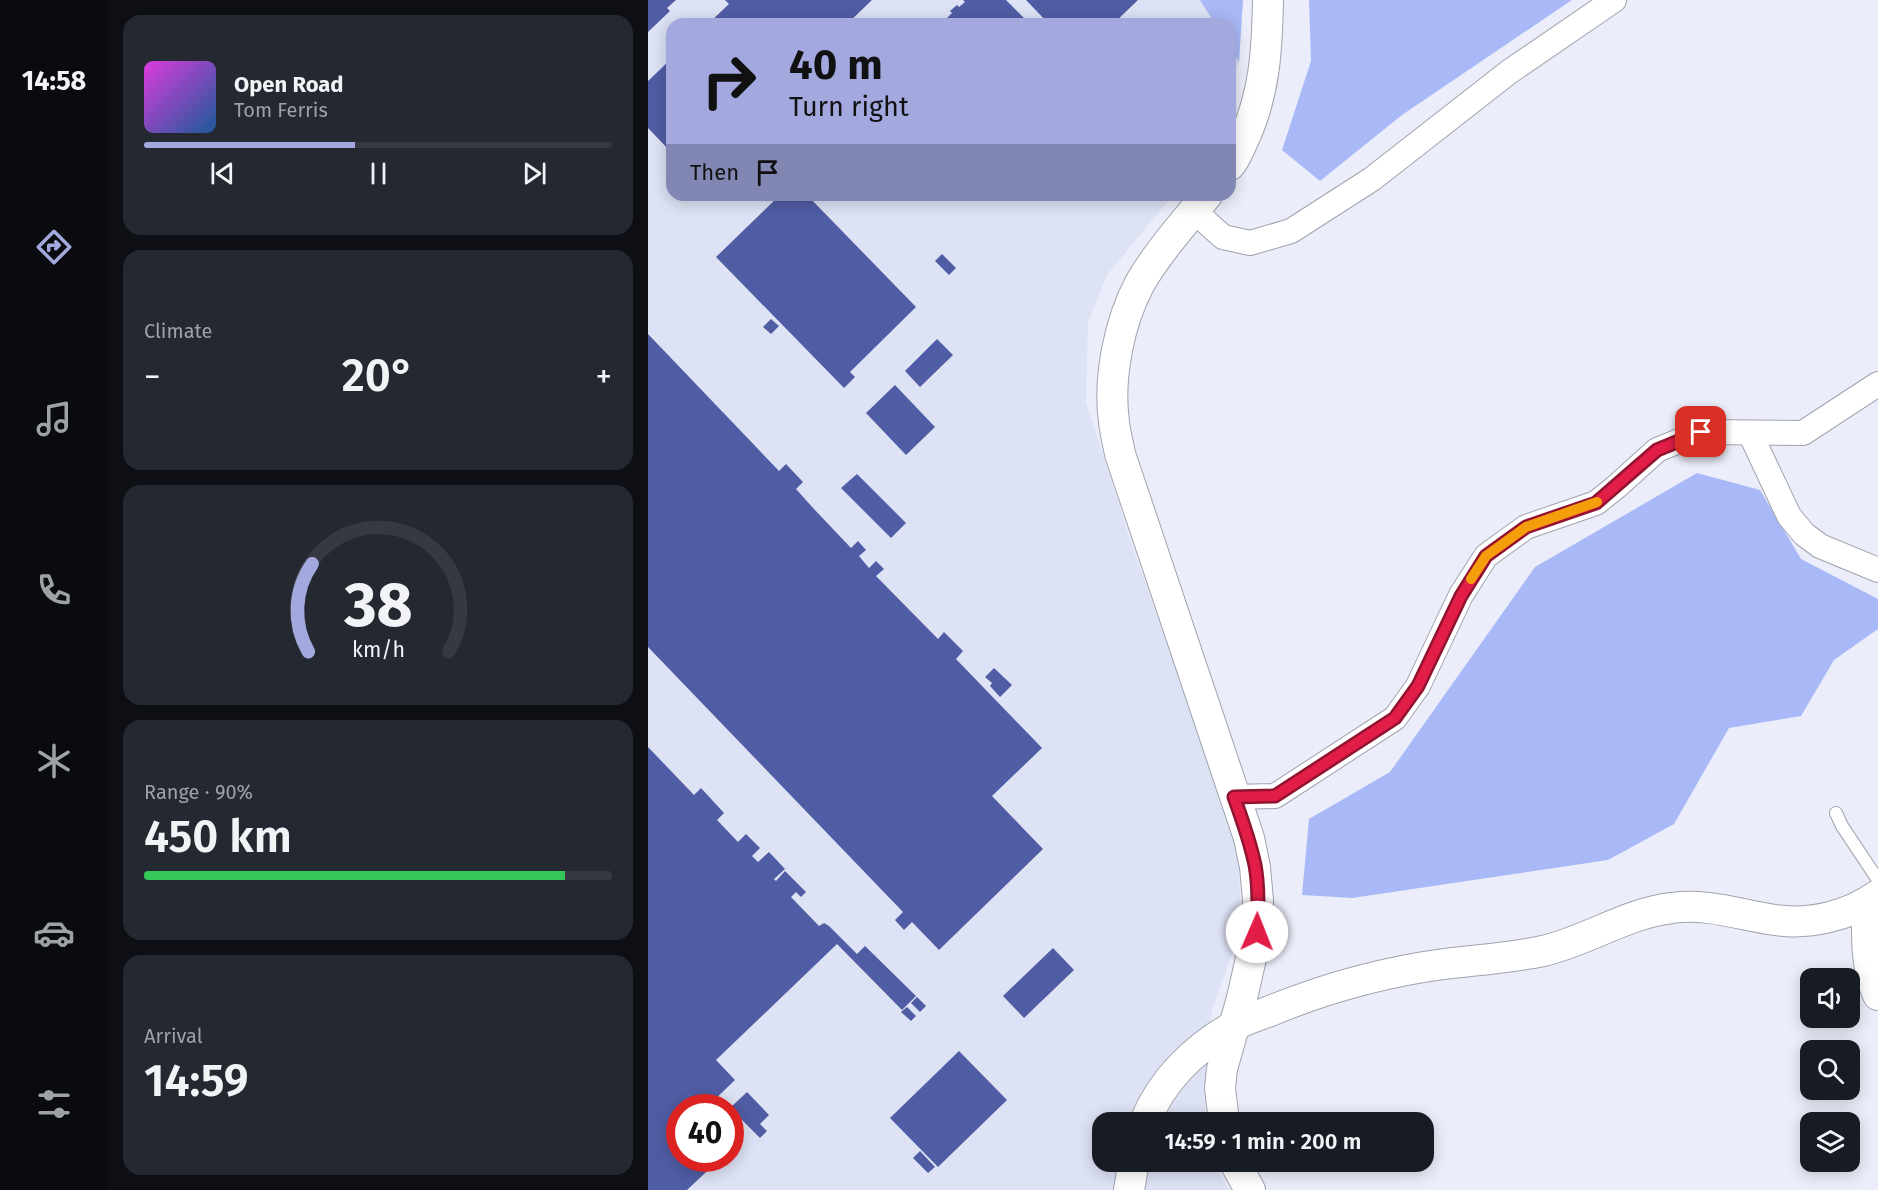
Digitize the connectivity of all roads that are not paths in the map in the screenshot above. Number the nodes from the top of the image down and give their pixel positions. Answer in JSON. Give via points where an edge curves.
{"nodes":[{"id":1,"x":1268,"y":0,"type":"edge"},
{"id":2,"x":1614,"y":0,"type":"edge"},
{"id":3,"x":1236,"y":153,"type":"edge"},
{"id":4,"x":1200,"y":203,"type":"edge"},
{"id":5,"x":1878,"y":384,"type":"edge"},
{"id":6,"x":1750,"y":433,"type":"junction"},
{"id":7,"x":1878,"y":570,"type":"edge"},
{"id":8,"x":1234,"y":797,"type":"junction"},
{"id":9,"x":1836,"y":813,"type":"dead end"},
{"id":10,"x":1874,"y":893,"type":"edge"},
{"id":11,"x":1878,"y":994,"type":"edge"},
{"id":12,"x":1233,"y":1026,"type":"junction"},
{"id":13,"x":1149,"y":1112,"type":"edge"},
{"id":14,"x":1223,"y":1112,"type":"edge"},
{"id":15,"x":1132,"y":1172,"type":"edge"},
{"id":16,"x":1240,"y":1172,"type":"edge"},
{"id":17,"x":1129,"y":1190,"type":"edge"},
{"id":18,"x":1250,"y":1190,"type":"edge"}],
"edges":[{"from":1,"to":3,"type":"street","via":[[1260,100]]},
{"from":2,"to":4,"type":"street","via":[[1509,72],[1372,179],[1291,231],[1250,243],[1223,237]]},
{"from":4,"to":8,"type":"street","via":[[1139,285],[1114,369],[1113,422],[1143,528]]},
{"from":5,"to":6,"type":"street","via":[[1803,434]]},
{"from":6,"to":7,"type":"street","via":[[1789,516],[1804,534],[1820,546]]},
{"from":6,"to":8,"type":"street","via":[[1701,432],[1657,450],[1596,503],[1526,527],[1510,538],[1486,556],[1461,596],[1418,686],[1395,718],[1275,796]]},
{"from":8,"to":12,"type":"street","via":[[1249,838],[1258,900],[1257,932]]},
{"from":9,"to":10,"type":"lane"},
{"from":10,"to":11,"type":"street","via":[[1867,953]]},
{"from":10,"to":12,"type":"street","via":[[1850,911],[1799,922],[1700,906],[1671,908],[1517,957],[1443,964],[1339,985]]},
{"from":12,"to":13,"type":"street","via":[[1180,1067]]},
{"from":12,"to":14,"type":"street","via":[[1222,1069]]},
{"from":15,"to":17,"type":"street"},
{"from":16,"to":18,"type":"street"}]}
